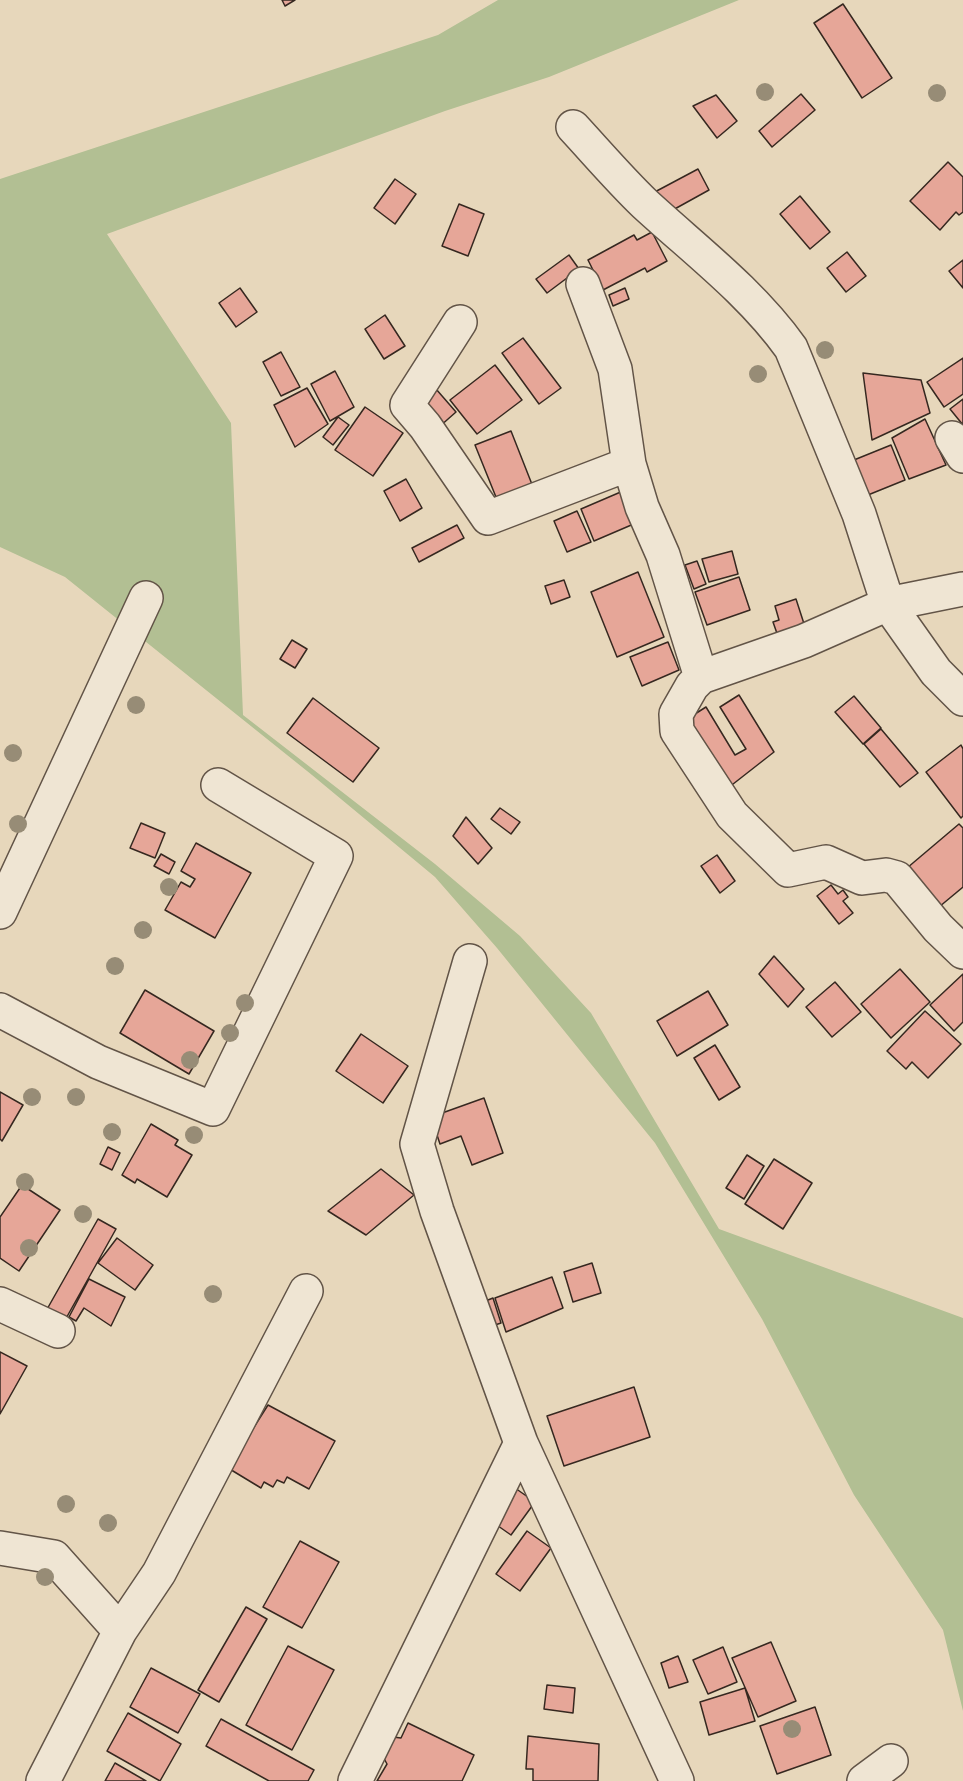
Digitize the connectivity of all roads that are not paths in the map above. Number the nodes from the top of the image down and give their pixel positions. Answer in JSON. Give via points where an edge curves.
{"nodes":[{"id":1,"x":573,"y":127,"type":"dead end"},
{"id":2,"x":583,"y":284,"type":"dead end"},
{"id":3,"x":460,"y":322,"type":"dead end"},
{"id":4,"x":629,"y":464,"type":"junction"},
{"id":5,"x":963,"y":589,"type":"edge"},
{"id":6,"x":146,"y":598,"type":"dead end"},
{"id":7,"x":888,"y":604,"type":"junction"},
{"id":8,"x":702,"y":677,"type":"junction"},
{"id":9,"x":963,"y":699,"type":"edge"},
{"id":10,"x":218,"y":785,"type":"dead end"},
{"id":11,"x":0,"y":912,"type":"edge"},
{"id":12,"x":963,"y":952,"type":"edge"},
{"id":13,"x":470,"y":961,"type":"dead end"},
{"id":14,"x":0,"y":1010,"type":"edge"},
{"id":15,"x":306,"y":1291,"type":"dead end"},
{"id":16,"x":0,"y":1304,"type":"edge"},
{"id":17,"x":58,"y":1331,"type":"dead end"},
{"id":18,"x":521,"y":1443,"type":"junction"},
{"id":19,"x":0,"y":1548,"type":"edge"},
{"id":20,"x":120,"y":1631,"type":"junction"},
{"id":21,"x":891,"y":1761,"type":"dead end"},
{"id":22,"x":43,"y":1781,"type":"edge"},
{"id":23,"x":355,"y":1781,"type":"edge"},
{"id":24,"x":677,"y":1781,"type":"edge"},
{"id":25,"x":864,"y":1781,"type":"edge"}],
"edges":[{"from":1,"to":7,"type":"street","via":[[645,203],[776,327],[791,348],[859,514]]},
{"from":2,"to":4,"type":"street","via":[[615,369]]},
{"from":3,"to":4,"type":"street","via":[[407,405],[488,518]]},
{"from":4,"to":8,"type":"street"},
{"from":5,"to":7,"type":"street"},
{"from":6,"to":11,"type":"street"},
{"from":7,"to":8,"type":"street","via":[[804,641]]},
{"from":7,"to":9,"type":"street","via":[[936,672]]},
{"from":8,"to":12,"type":"street","via":[[676,714],[677,731],[732,815],[789,870],[826,862],[862,878],[897,878]]},
{"from":10,"to":14,"type":"street","via":[[336,856],[213,1109],[98,1062]]},
{"from":13,"to":18,"type":"street","via":[[417,1144],[437,1211]]},
{"from":15,"to":20,"type":"street","via":[[159,1573]]},
{"from":16,"to":17,"type":"street"},
{"from":18,"to":23,"type":"street"},
{"from":18,"to":24,"type":"street"},
{"from":19,"to":20,"type":"street","via":[[54,1557]]},
{"from":20,"to":22,"type":"street"},
{"from":21,"to":25,"type":"street"}]}
